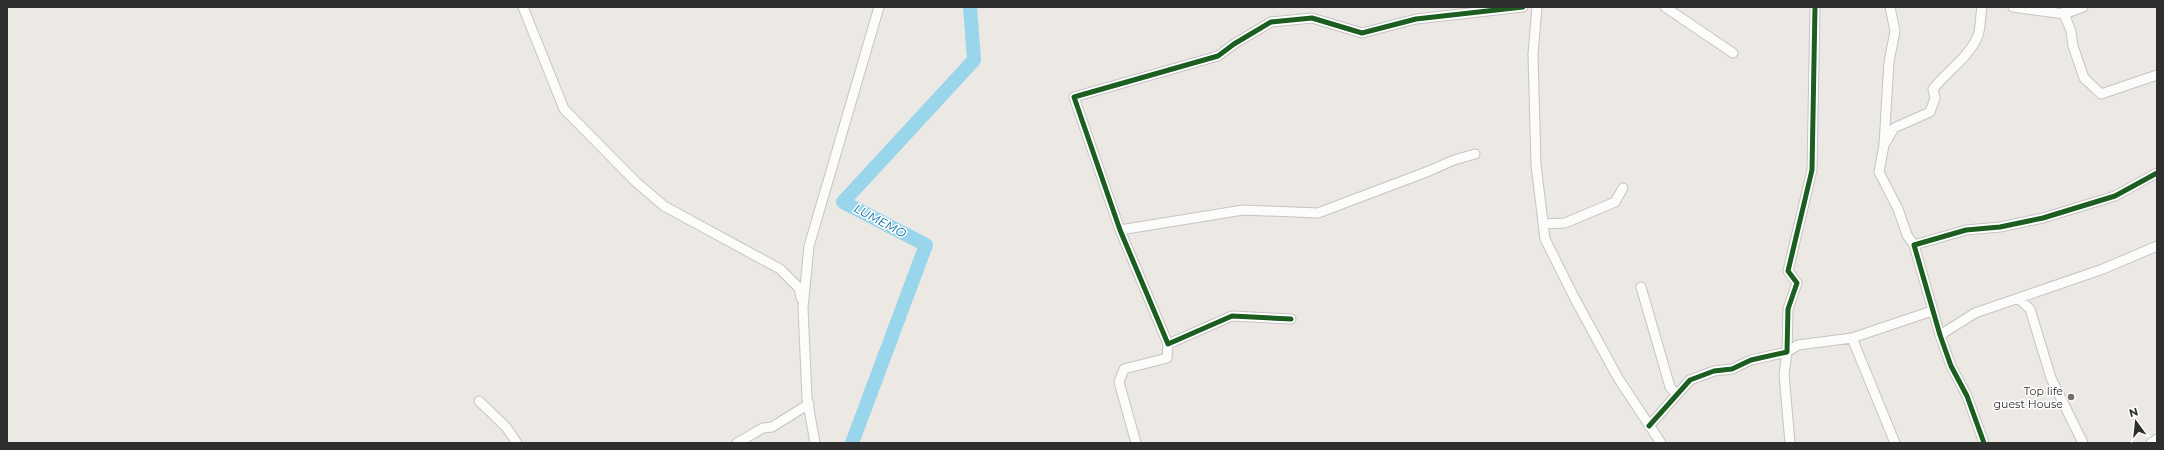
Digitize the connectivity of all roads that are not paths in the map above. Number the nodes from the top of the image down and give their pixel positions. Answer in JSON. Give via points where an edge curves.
{"nodes":[{"id":1,"x":523,"y":7,"type":"edge"},
{"id":2,"x":879,"y":7,"type":"edge"},
{"id":3,"x":1523,"y":7,"type":"edge"},
{"id":4,"x":1537,"y":7,"type":"edge"},
{"id":5,"x":1665,"y":7,"type":"edge"},
{"id":6,"x":1815,"y":7,"type":"edge"},
{"id":7,"x":1890,"y":7,"type":"edge"},
{"id":8,"x":1982,"y":7,"type":"edge"},
{"id":9,"x":2013,"y":7,"type":"edge"},
{"id":10,"x":2083,"y":7,"type":"edge"},
{"id":11,"x":2066,"y":11,"type":"edge"},
{"id":12,"x":1733,"y":53,"type":"dead end"},
{"id":13,"x":2157,"y":75,"type":"edge"},
{"id":14,"x":1884,"y":145,"type":"junction"},
{"id":15,"x":1475,"y":154,"type":"dead end"},
{"id":16,"x":2157,"y":174,"type":"edge"},
{"id":17,"x":1623,"y":188,"type":"dead end"},
{"id":18,"x":1543,"y":224,"type":"junction"},
{"id":19,"x":1120,"y":230,"type":"junction"},
{"id":20,"x":1914,"y":245,"type":"junction"},
{"id":21,"x":2157,"y":246,"type":"edge"},
{"id":22,"x":1641,"y":287,"type":"dead end"},
{"id":23,"x":2019,"y":299,"type":"junction"},
{"id":24,"x":803,"y":308,"type":"junction"},
{"id":25,"x":1932,"y":312,"type":"junction"},
{"id":26,"x":1291,"y":319,"type":"dead end"},
{"id":27,"x":1940,"y":335,"type":"junction"},
{"id":28,"x":1852,"y":338,"type":"junction"},
{"id":29,"x":1168,"y":344,"type":"junction"},
{"id":30,"x":1787,"y":352,"type":"junction"},
{"id":31,"x":1676,"y":394,"type":"junction"},
{"id":32,"x":479,"y":401,"type":"dead end"},
{"id":33,"x":808,"y":404,"type":"junction"},
{"id":34,"x":1649,"y":426,"type":"junction"},
{"id":35,"x":2157,"y":439,"type":"edge"},
{"id":36,"x":517,"y":443,"type":"edge"},
{"id":37,"x":737,"y":443,"type":"edge"},
{"id":38,"x":816,"y":443,"type":"edge"},
{"id":39,"x":1136,"y":443,"type":"edge"},
{"id":40,"x":1661,"y":443,"type":"edge"},
{"id":41,"x":1790,"y":443,"type":"edge"},
{"id":42,"x":1895,"y":443,"type":"edge"},
{"id":43,"x":1984,"y":443,"type":"edge"},
{"id":44,"x":2083,"y":443,"type":"edge"},
{"id":45,"x":2151,"y":443,"type":"edge"}],
"edges":[{"from":1,"to":24,"type":"street","via":[[564,109],[636,182],[664,206],[780,268],[799,288]]},
{"from":2,"to":24,"type":"street","via":[[809,246]]},
{"from":3,"to":19,"type":"street","via":[[1416,19],[1362,34],[1312,18],[1271,22],[1218,56],[1074,97]]},
{"from":4,"to":18,"type":"street","via":[[1533,54],[1536,164]]},
{"from":5,"to":12,"type":"street"},
{"from":6,"to":30,"type":"street","via":[[1812,170],[1788,271],[1797,283],[1788,309]]},
{"from":7,"to":14,"type":"street","via":[[1895,31],[1888,67]]},
{"from":8,"to":14,"type":"street","via":[[1977,38],[1964,58],[1934,89],[1935,98],[1930,112],[1894,128]]},
{"from":9,"to":11,"type":"street"},
{"from":10,"to":11,"type":"street"},
{"from":11,"to":13,"type":"street","via":[[2073,46],[2084,78],[2101,94]]},
{"from":14,"to":20,"type":"street","via":[[1879,172]]},
{"from":15,"to":19,"type":"street","via":[[1318,213],[1243,210]]},
{"from":16,"to":20,"type":"street","via":[[2115,196],[2043,218],[2000,227],[1966,230]]},
{"from":17,"to":18,"type":"street","via":[[1615,202],[1565,223]]},
{"from":18,"to":34,"type":"street","via":[[1545,239],[1575,299],[1618,378]]},
{"from":19,"to":29,"type":"street"},
{"from":20,"to":25,"type":"street"},
{"from":21,"to":23,"type":"street","via":[[2103,269],[2060,282]]},
{"from":22,"to":31,"type":"street","via":[[1670,386]]},
{"from":23,"to":27,"type":"street","via":[[1975,313]]},
{"from":23,"to":44,"type":"street","via":[[2030,309],[2051,378]]},
{"from":24,"to":33,"type":"street"},
{"from":25,"to":27,"type":"street"},
{"from":25,"to":28,"type":"street"},
{"from":26,"to":29,"type":"street","via":[[1232,316]]},
{"from":27,"to":43,"type":"street"},
{"from":28,"to":30,"type":"street","via":[[1798,345]]},
{"from":28,"to":42,"type":"street"},
{"from":29,"to":39,"type":"street","via":[[1167,358],[1124,369],[1119,382]]},
{"from":30,"to":31,"type":"street","via":[[1751,360],[1732,369],[1714,371],[1690,380]]},
{"from":30,"to":41,"type":"street","via":[[1784,374]]},
{"from":31,"to":34,"type":"street"},
{"from":32,"to":36,"type":"street","via":[[506,427]]},
{"from":33,"to":37,"type":"street","via":[[772,427],[763,428]]},
{"from":33,"to":38,"type":"street"},
{"from":34,"to":40,"type":"street"},
{"from":35,"to":45,"type":"street"}]}
